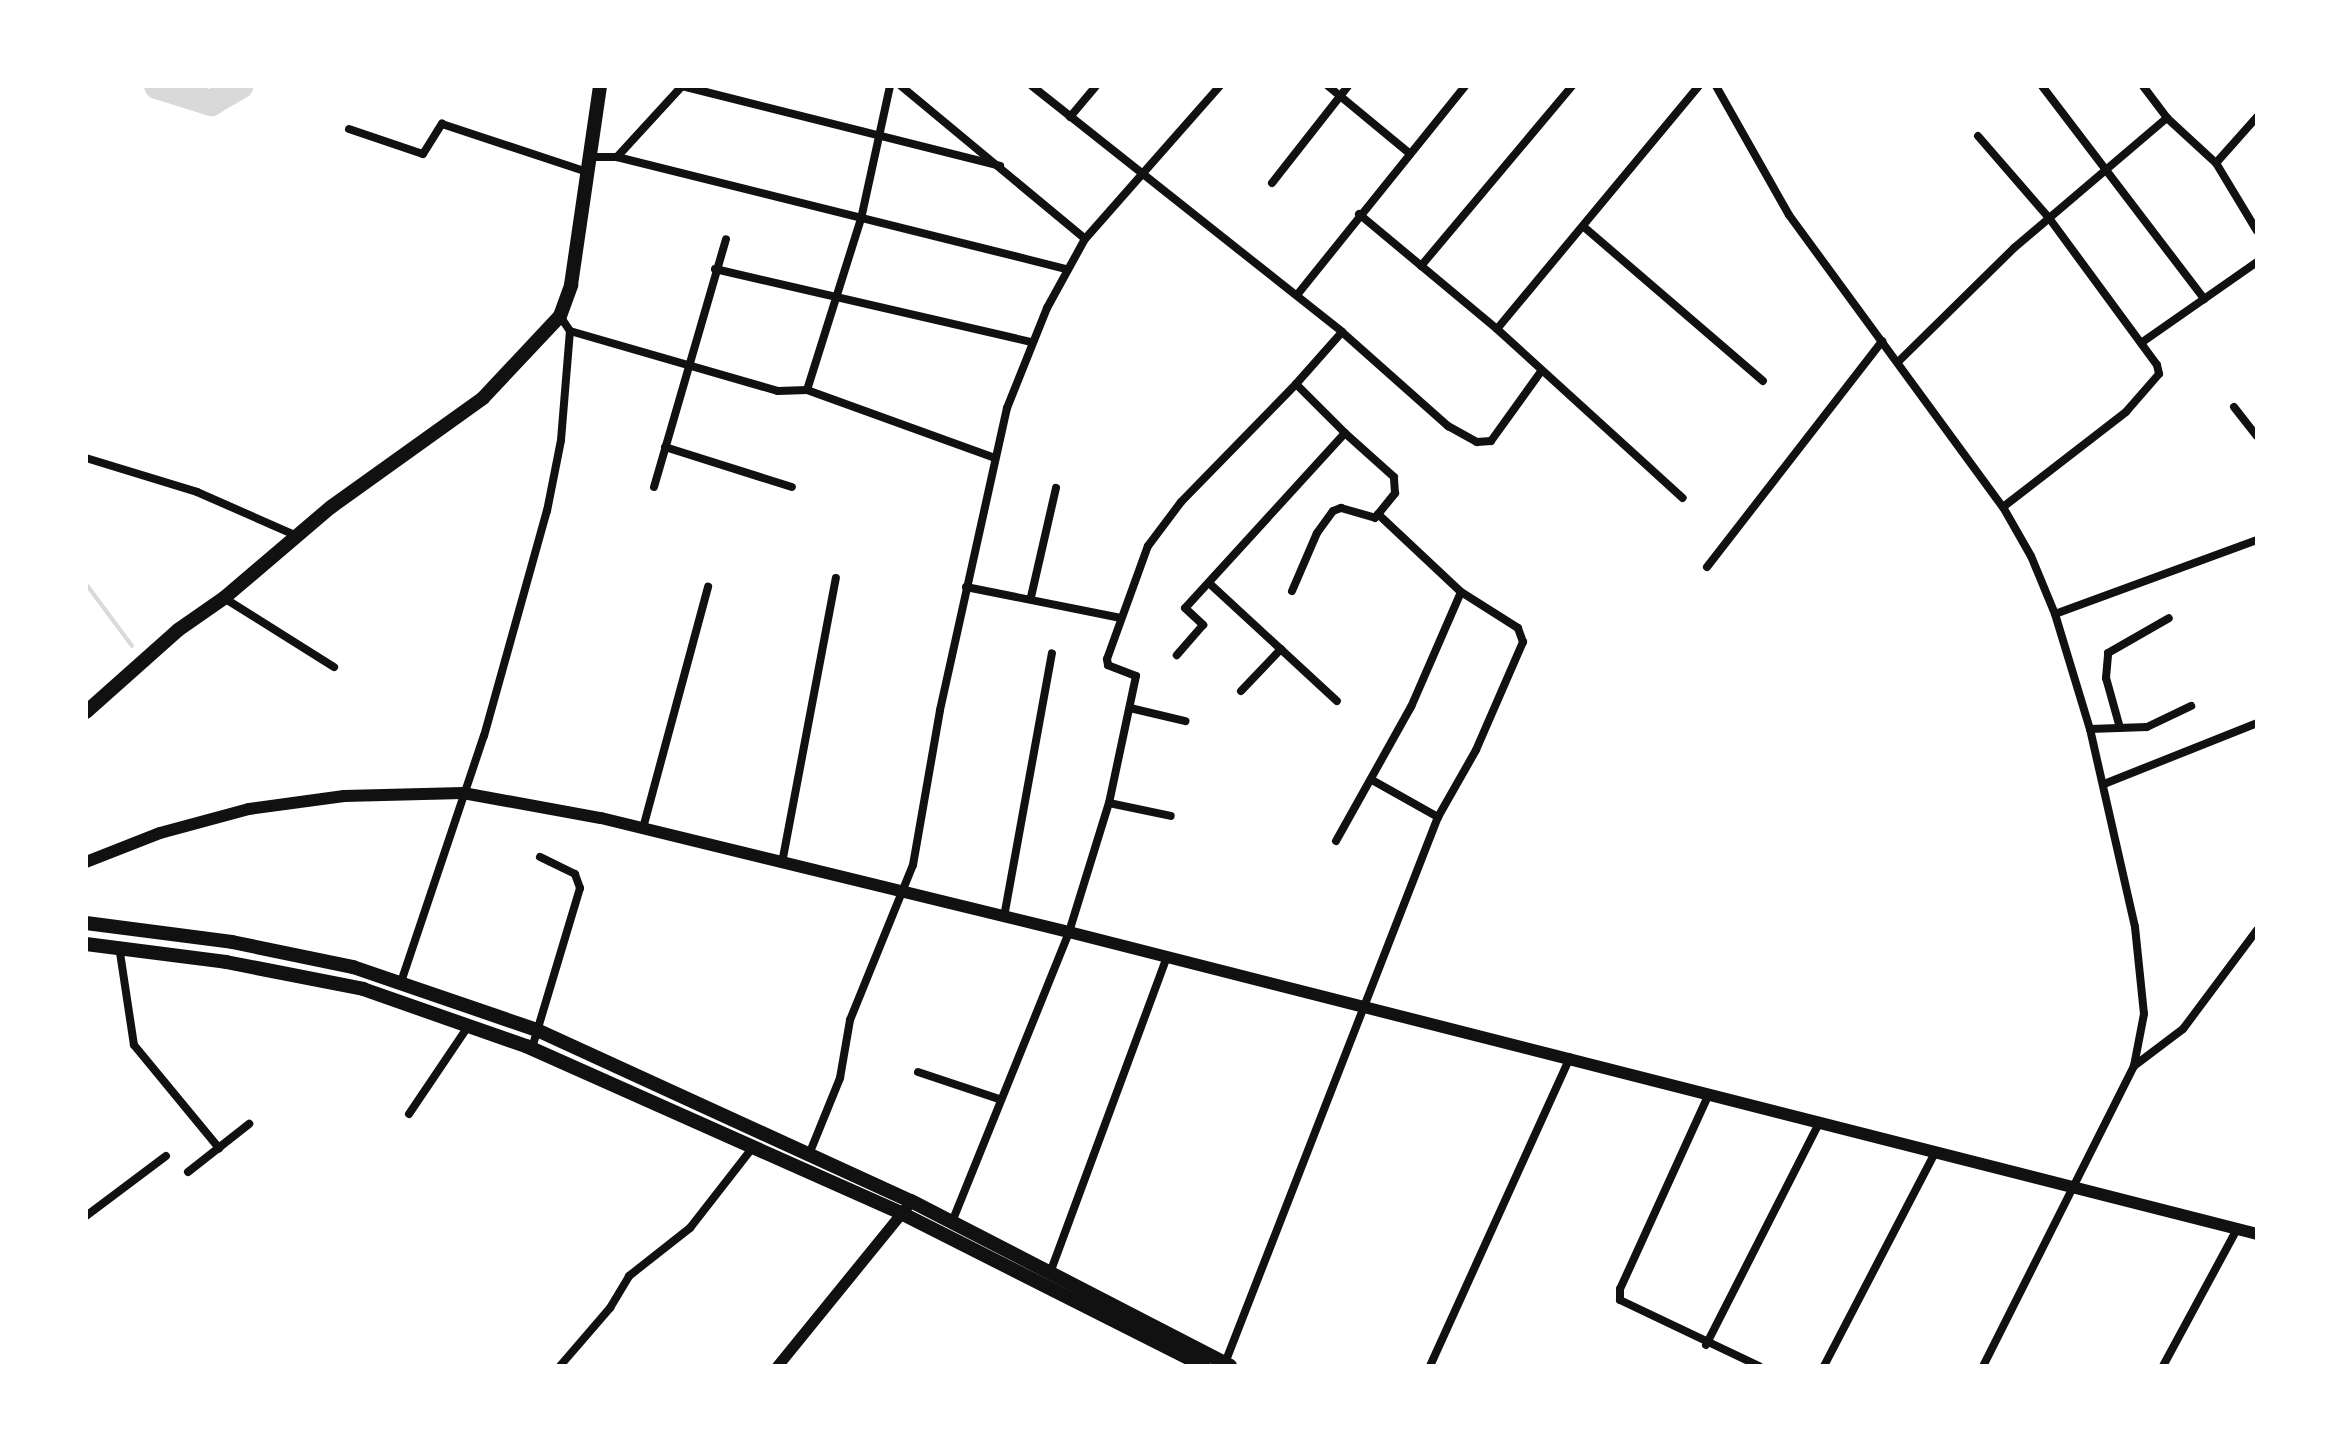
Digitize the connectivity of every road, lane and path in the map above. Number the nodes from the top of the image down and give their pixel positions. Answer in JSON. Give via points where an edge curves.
{"nodes":[{"id":1,"x":600,"y":86,"type":"edge"},
{"id":2,"x":682,"y":86,"type":"edge"},
{"id":3,"x":890,"y":86,"type":"edge"},
{"id":4,"x":901,"y":86,"type":"edge"},
{"id":5,"x":1032,"y":86,"type":"edge"},
{"id":6,"x":1096,"y":86,"type":"edge"},
{"id":7,"x":1220,"y":86,"type":"edge"},
{"id":8,"x":1328,"y":86,"type":"edge"},
{"id":9,"x":1348,"y":86,"type":"edge"},
{"id":10,"x":1465,"y":86,"type":"edge"},
{"id":11,"x":1572,"y":86,"type":"edge"},
{"id":12,"x":1699,"y":86,"type":"edge"},
{"id":13,"x":1716,"y":86,"type":"edge"},
{"id":14,"x":2042,"y":86,"type":"edge"},
{"id":15,"x":2143,"y":86,"type":"edge"},
{"id":16,"x":1341,"y":96,"type":"junction"},
{"id":17,"x":1070,"y":117,"type":"junction"},
{"id":18,"x":2257,"y":117,"type":"edge"},
{"id":19,"x":2167,"y":118,"type":"junction"},
{"id":20,"x":349,"y":129,"type":"dead end"},
{"id":21,"x":1978,"y":136,"type":"dead end"},
{"id":22,"x":881,"y":137,"type":"junction"},
{"id":23,"x":1409,"y":153,"type":"junction"},
{"id":24,"x":617,"y":157,"type":"junction"},
{"id":25,"x":2216,"y":163,"type":"junction"},
{"id":26,"x":588,"y":164,"type":"junction"},
{"id":27,"x":1000,"y":166,"type":"junction"},
{"id":28,"x":2107,"y":169,"type":"junction"},
{"id":29,"x":1142,"y":175,"type":"junction"},
{"id":30,"x":1272,"y":183,"type":"dead end"},
{"id":31,"x":1359,"y":214,"type":"junction"},
{"id":32,"x":2049,"y":218,"type":"junction"},
{"id":33,"x":861,"y":219,"type":"junction"},
{"id":34,"x":1584,"y":227,"type":"junction"},
{"id":35,"x":2257,"y":231,"type":"edge"},
{"id":36,"x":726,"y":239,"type":"dead end"},
{"id":37,"x":1085,"y":239,"type":"junction"},
{"id":38,"x":2257,"y":262,"type":"edge"},
{"id":39,"x":1421,"y":266,"type":"junction"},
{"id":40,"x":715,"y":269,"type":"junction"},
{"id":41,"x":1066,"y":269,"type":"junction"},
{"id":42,"x":1297,"y":295,"type":"junction"},
{"id":43,"x":838,"y":298,"type":"junction"},
{"id":44,"x":2204,"y":299,"type":"junction"},
{"id":45,"x":560,"y":316,"type":"junction"},
{"id":46,"x":1497,"y":329,"type":"junction"},
{"id":47,"x":570,"y":331,"type":"junction"},
{"id":48,"x":1342,"y":332,"type":"junction"},
{"id":49,"x":1882,"y":341,"type":"junction"},
{"id":50,"x":1032,"y":342,"type":"junction"},
{"id":51,"x":2141,"y":343,"type":"junction"},
{"id":52,"x":1898,"y":362,"type":"junction"},
{"id":53,"x":690,"y":364,"type":"junction"},
{"id":54,"x":1542,"y":370,"type":"junction"},
{"id":55,"x":1763,"y":381,"type":"dead end"},
{"id":56,"x":1296,"y":384,"type":"junction"},
{"id":57,"x":807,"y":390,"type":"junction"},
{"id":58,"x":2234,"y":407,"type":"dead end"},
{"id":59,"x":1345,"y":433,"type":"junction"},
{"id":60,"x":2257,"y":436,"type":"edge"},
{"id":61,"x":665,"y":447,"type":"junction"},
{"id":62,"x":86,"y":458,"type":"edge"},
{"id":63,"x":995,"y":458,"type":"junction"},
{"id":64,"x":654,"y":487,"type":"dead end"},
{"id":65,"x":792,"y":487,"type":"dead end"},
{"id":66,"x":1056,"y":488,"type":"dead end"},
{"id":67,"x":1683,"y":498,"type":"dead end"},
{"id":68,"x":2003,"y":507,"type":"junction"},
{"id":69,"x":1378,"y":514,"type":"junction"},
{"id":70,"x":297,"y":536,"type":"junction"},
{"id":71,"x":2257,"y":540,"type":"edge"},
{"id":72,"x":1707,"y":567,"type":"dead end"},
{"id":73,"x":836,"y":578,"type":"dead end"},
{"id":74,"x":1209,"y":583,"type":"junction"},
{"id":75,"x":708,"y":587,"type":"dead end"},
{"id":76,"x":966,"y":587,"type":"junction"},
{"id":77,"x":1292,"y":591,"type":"dead end"},
{"id":78,"x":1461,"y":592,"type":"junction"},
{"id":79,"x":1031,"y":597,"type":"junction"},
{"id":80,"x":224,"y":598,"type":"junction"},
{"id":81,"x":2055,"y":614,"type":"junction"},
{"id":82,"x":1121,"y":618,"type":"junction"},
{"id":83,"x":2169,"y":618,"type":"dead end"},
{"id":84,"x":1281,"y":649,"type":"junction"},
{"id":85,"x":1052,"y":653,"type":"dead end"},
{"id":86,"x":1177,"y":655,"type":"dead end"},
{"id":87,"x":334,"y":667,"type":"dead end"},
{"id":88,"x":1241,"y":691,"type":"dead end"},
{"id":89,"x":1337,"y":701,"type":"dead end"},
{"id":90,"x":2191,"y":706,"type":"dead end"},
{"id":91,"x":1130,"y":708,"type":"junction"},
{"id":92,"x":86,"y":712,"type":"edge"},
{"id":93,"x":1185,"y":721,"type":"dead end"},
{"id":94,"x":2257,"y":723,"type":"edge"},
{"id":95,"x":2120,"y":728,"type":"junction"},
{"id":96,"x":2090,"y":729,"type":"junction"},
{"id":97,"x":1372,"y":780,"type":"junction"},
{"id":98,"x":2104,"y":784,"type":"junction"},
{"id":99,"x":463,"y":793,"type":"junction"},
{"id":100,"x":1109,"y":803,"type":"junction"},
{"id":101,"x":1171,"y":816,"type":"dead end"},
{"id":102,"x":1438,"y":817,"type":"junction"},
{"id":103,"x":643,"y":828,"type":"junction"},
{"id":104,"x":1336,"y":841,"type":"dead end"},
{"id":105,"x":540,"y":857,"type":"dead end"},
{"id":106,"x":86,"y":862,"type":"edge"},
{"id":107,"x":782,"y":863,"type":"junction"},
{"id":108,"x":903,"y":894,"type":"junction"},
{"id":109,"x":1004,"y":917,"type":"junction"},
{"id":110,"x":86,"y":923,"type":"edge"},
{"id":111,"x":2257,"y":930,"type":"edge"},
{"id":112,"x":1069,"y":932,"type":"junction"},
{"id":113,"x":86,"y":944,"type":"edge"},
{"id":114,"x":119,"y":946,"type":"junction"},
{"id":115,"x":1167,"y":957,"type":"junction"},
{"id":116,"x":401,"y":982,"type":"junction"},
{"id":117,"x":1362,"y":1007,"type":"junction"},
{"id":118,"x":469,"y":1025,"type":"junction"},
{"id":119,"x":537,"y":1030,"type":"junction"},
{"id":120,"x":532,"y":1048,"type":"junction"},
{"id":121,"x":1570,"y":1057,"type":"junction"},
{"id":122,"x":2134,"y":1066,"type":"junction"},
{"id":123,"x":918,"y":1072,"type":"dead end"},
{"id":124,"x":1708,"y":1096,"type":"junction"},
{"id":125,"x":999,"y":1099,"type":"junction"},
{"id":126,"x":409,"y":1114,"type":"dead end"},
{"id":127,"x":249,"y":1124,"type":"dead end"},
{"id":128,"x":1818,"y":1125,"type":"junction"},
{"id":129,"x":755,"y":1145,"type":"junction"},
{"id":130,"x":219,"y":1148,"type":"junction"},
{"id":131,"x":810,"y":1152,"type":"junction"},
{"id":132,"x":1934,"y":1155,"type":"junction"},
{"id":133,"x":166,"y":1156,"type":"dead end"},
{"id":134,"x":188,"y":1172,"type":"dead end"},
{"id":135,"x":2076,"y":1187,"type":"junction"},
{"id":136,"x":911,"y":1201,"type":"junction"},
{"id":137,"x":901,"y":1213,"type":"junction"},
{"id":138,"x":86,"y":1216,"type":"edge"},
{"id":139,"x":952,"y":1222,"type":"junction"},
{"id":140,"x":2237,"y":1229,"type":"junction"},
{"id":141,"x":2257,"y":1234,"type":"edge"},
{"id":142,"x":1050,"y":1273,"type":"junction"},
{"id":143,"x":1706,"y":1345,"type":"junction"},
{"id":144,"x":1228,"y":1365,"type":"edge"},
{"id":145,"x":560,"y":1366,"type":"edge"},
{"id":146,"x":777,"y":1366,"type":"edge"},
{"id":147,"x":1204,"y":1366,"type":"edge"},
{"id":148,"x":1430,"y":1366,"type":"edge"},
{"id":149,"x":1759,"y":1366,"type":"edge"},
{"id":150,"x":1824,"y":1366,"type":"edge"},
{"id":151,"x":1983,"y":1366,"type":"edge"},
{"id":152,"x":2163,"y":1366,"type":"edge"}],
"edges":[{"from":1,"to":26,"type":"main road"},
{"from":2,"to":22,"type":"street"},
{"from":2,"to":24,"type":"street"},
{"from":3,"to":22,"type":"street"},
{"from":4,"to":27,"type":"street"},
{"from":5,"to":17,"type":"street"},
{"from":6,"to":17,"type":"street"},
{"from":7,"to":29,"type":"street"},
{"from":8,"to":16,"type":"street"},
{"from":9,"to":16,"type":"street"},
{"from":10,"to":23,"type":"street"},
{"from":11,"to":39,"type":"street"},
{"from":12,"to":34,"type":"street"},
{"from":13,"to":49,"type":"street","via":[[1789,215]]},
{"from":14,"to":28,"type":"street"},
{"from":15,"to":19,"type":"street"},
{"from":16,"to":23,"type":"street"},
{"from":16,"to":30,"type":"street"},
{"from":17,"to":29,"type":"street"},
{"from":18,"to":25,"type":"street"},
{"from":19,"to":25,"type":"street"},
{"from":19,"to":28,"type":"street"},
{"from":20,"to":26,"type":"street","via":[[423,154],[442,124]]},
{"from":21,"to":32,"type":"street"},
{"from":22,"to":27,"type":"street"},
{"from":22,"to":33,"type":"street"},
{"from":23,"to":31,"type":"street"},
{"from":24,"to":26,"type":"street"},
{"from":24,"to":33,"type":"street"},
{"from":25,"to":35,"type":"street"},
{"from":26,"to":45,"type":"main road","via":[[571,285]]},
{"from":27,"to":37,"type":"street"},
{"from":28,"to":32,"type":"street"},
{"from":28,"to":44,"type":"street"},
{"from":29,"to":37,"type":"street"},
{"from":29,"to":42,"type":"street"},
{"from":31,"to":39,"type":"street"},
{"from":31,"to":42,"type":"street"},
{"from":32,"to":51,"type":"street"},
{"from":32,"to":52,"type":"street"},
{"from":33,"to":41,"type":"street"},
{"from":33,"to":43,"type":"street"},
{"from":34,"to":46,"type":"street"},
{"from":34,"to":55,"type":"street"},
{"from":36,"to":40,"type":"street"},
{"from":37,"to":41,"type":"street"},
{"from":38,"to":44,"type":"street"},
{"from":39,"to":46,"type":"street"},
{"from":40,"to":43,"type":"street"},
{"from":40,"to":53,"type":"street"},
{"from":41,"to":50,"type":"street"},
{"from":42,"to":48,"type":"street"},
{"from":43,"to":50,"type":"street"},
{"from":43,"to":57,"type":"street"},
{"from":44,"to":51,"type":"street"},
{"from":45,"to":47,"type":"street"},
{"from":45,"to":70,"type":"main road","via":[[483,398]]},
{"from":46,"to":54,"type":"street"},
{"from":47,"to":53,"type":"street"},
{"from":47,"to":99,"type":"street","via":[[561,440],[547,511]]},
{"from":48,"to":54,"type":"street","via":[[1448,426],[1477,442],[1491,441]]},
{"from":48,"to":56,"type":"street"},
{"from":49,"to":52,"type":"street"},
{"from":49,"to":72,"type":"street"},
{"from":50,"to":63,"type":"street"},
{"from":51,"to":68,"type":"street","via":[[2157,365],[2156,382],[2126,412]]},
{"from":52,"to":68,"type":"street"},
{"from":53,"to":57,"type":"street","via":[[778,391]]},
{"from":53,"to":61,"type":"street"},
{"from":54,"to":67,"type":"street"},
{"from":56,"to":59,"type":"street"},
{"from":56,"to":82,"type":"street","via":[[1161,525]]},
{"from":57,"to":63,"type":"street"},
{"from":58,"to":60,"type":"street"},
{"from":59,"to":69,"type":"street","via":[[1396,481],[1395,493]]},
{"from":59,"to":74,"type":"street"},
{"from":61,"to":64,"type":"street"},
{"from":61,"to":65,"type":"street"},
{"from":62,"to":70,"type":"street","via":[[197,492]]},
{"from":63,"to":76,"type":"street"},
{"from":66,"to":79,"type":"street"},
{"from":68,"to":81,"type":"street"},
{"from":69,"to":77,"type":"street","via":[[1370,519],[1341,508],[1333,511],[1317,533]]},
{"from":69,"to":78,"type":"street"},
{"from":70,"to":80,"type":"main road"},
{"from":71,"to":81,"type":"street"},
{"from":73,"to":107,"type":"street"},
{"from":74,"to":84,"type":"street"},
{"from":74,"to":86,"type":"street","via":[[1185,608],[1203,625]]},
{"from":75,"to":103,"type":"street"},
{"from":76,"to":79,"type":"street"},
{"from":76,"to":108,"type":"street"},
{"from":78,"to":97,"type":"street","via":[[1411,707]]},
{"from":78,"to":102,"type":"street","via":[[1518,628],[1523,642],[1476,750]]},
{"from":79,"to":82,"type":"street"},
{"from":80,"to":87,"type":"street"},
{"from":80,"to":92,"type":"main road","via":[[178,630]]},
{"from":81,"to":96,"type":"street"},
{"from":82,"to":91,"type":"street","via":[[1107,663],[1136,673]]},
{"from":83,"to":95,"type":"street","via":[[2108,653],[2106,678]]},
{"from":84,"to":88,"type":"street"},
{"from":84,"to":89,"type":"street"},
{"from":85,"to":109,"type":"street"},
{"from":90,"to":95,"type":"street","via":[[2147,727]]},
{"from":91,"to":93,"type":"street"},
{"from":91,"to":100,"type":"street"},
{"from":94,"to":98,"type":"street"},
{"from":95,"to":96,"type":"street"},
{"from":96,"to":98,"type":"street"},
{"from":97,"to":102,"type":"street"},
{"from":97,"to":104,"type":"street"},
{"from":98,"to":122,"type":"street","via":[[2135,927],[2144,1014]]},
{"from":99,"to":103,"type":"main road"},
{"from":99,"to":106,"type":"main road","via":[[344,796],[249,809],[160,833]]},
{"from":99,"to":116,"type":"street"},
{"from":100,"to":101,"type":"street"},
{"from":100,"to":112,"type":"street"},
{"from":102,"to":117,"type":"street"},
{"from":103,"to":107,"type":"main road"},
{"from":105,"to":119,"type":"street","via":[[575,874],[580,888]]},
{"from":107,"to":108,"type":"main road"},
{"from":108,"to":109,"type":"main road"},
{"from":108,"to":131,"type":"street","via":[[850,1020],[840,1078]]},
{"from":109,"to":112,"type":"main road"},
{"from":110,"to":116,"type":"main road","via":[[232,942]]},
{"from":111,"to":122,"type":"street","via":[[2183,1029]]},
{"from":112,"to":115,"type":"main road"},
{"from":112,"to":125,"type":"street"},
{"from":113,"to":114,"type":"main road"},
{"from":114,"to":118,"type":"main road","via":[[363,989]]},
{"from":114,"to":130,"type":"street","via":[[134,1045]]},
{"from":115,"to":117,"type":"main road"},
{"from":115,"to":142,"type":"street"},
{"from":116,"to":119,"type":"main road"},
{"from":117,"to":121,"type":"main road"},
{"from":117,"to":144,"type":"street"},
{"from":118,"to":120,"type":"main road"},
{"from":118,"to":126,"type":"street"},
{"from":119,"to":120,"type":"street"},
{"from":119,"to":131,"type":"main road"},
{"from":120,"to":129,"type":"main road"},
{"from":121,"to":124,"type":"main road"},
{"from":121,"to":148,"type":"street"},
{"from":122,"to":135,"type":"street"},
{"from":123,"to":125,"type":"street"},
{"from":124,"to":128,"type":"main road"},
{"from":124,"to":143,"type":"street","via":[[1619,1295],[1623,1304]]},
{"from":125,"to":139,"type":"street"},
{"from":127,"to":130,"type":"street"},
{"from":128,"to":132,"type":"main road"},
{"from":128,"to":143,"type":"street"},
{"from":129,"to":137,"type":"main road"},
{"from":129,"to":145,"type":"street","via":[[690,1228],[629,1276],[610,1308]]},
{"from":130,"to":134,"type":"street"},
{"from":131,"to":136,"type":"main road"},
{"from":132,"to":135,"type":"main road"},
{"from":132,"to":150,"type":"street"},
{"from":133,"to":138,"type":"street"},
{"from":135,"to":140,"type":"main road"},
{"from":135,"to":151,"type":"street"},
{"from":136,"to":137,"type":"street"},
{"from":136,"to":139,"type":"main road"},
{"from":137,"to":146,"type":"street"},
{"from":137,"to":147,"type":"main road"},
{"from":139,"to":142,"type":"main road"},
{"from":140,"to":141,"type":"main road"},
{"from":140,"to":152,"type":"street"},
{"from":142,"to":144,"type":"main road"},
{"from":143,"to":149,"type":"street"}]}
